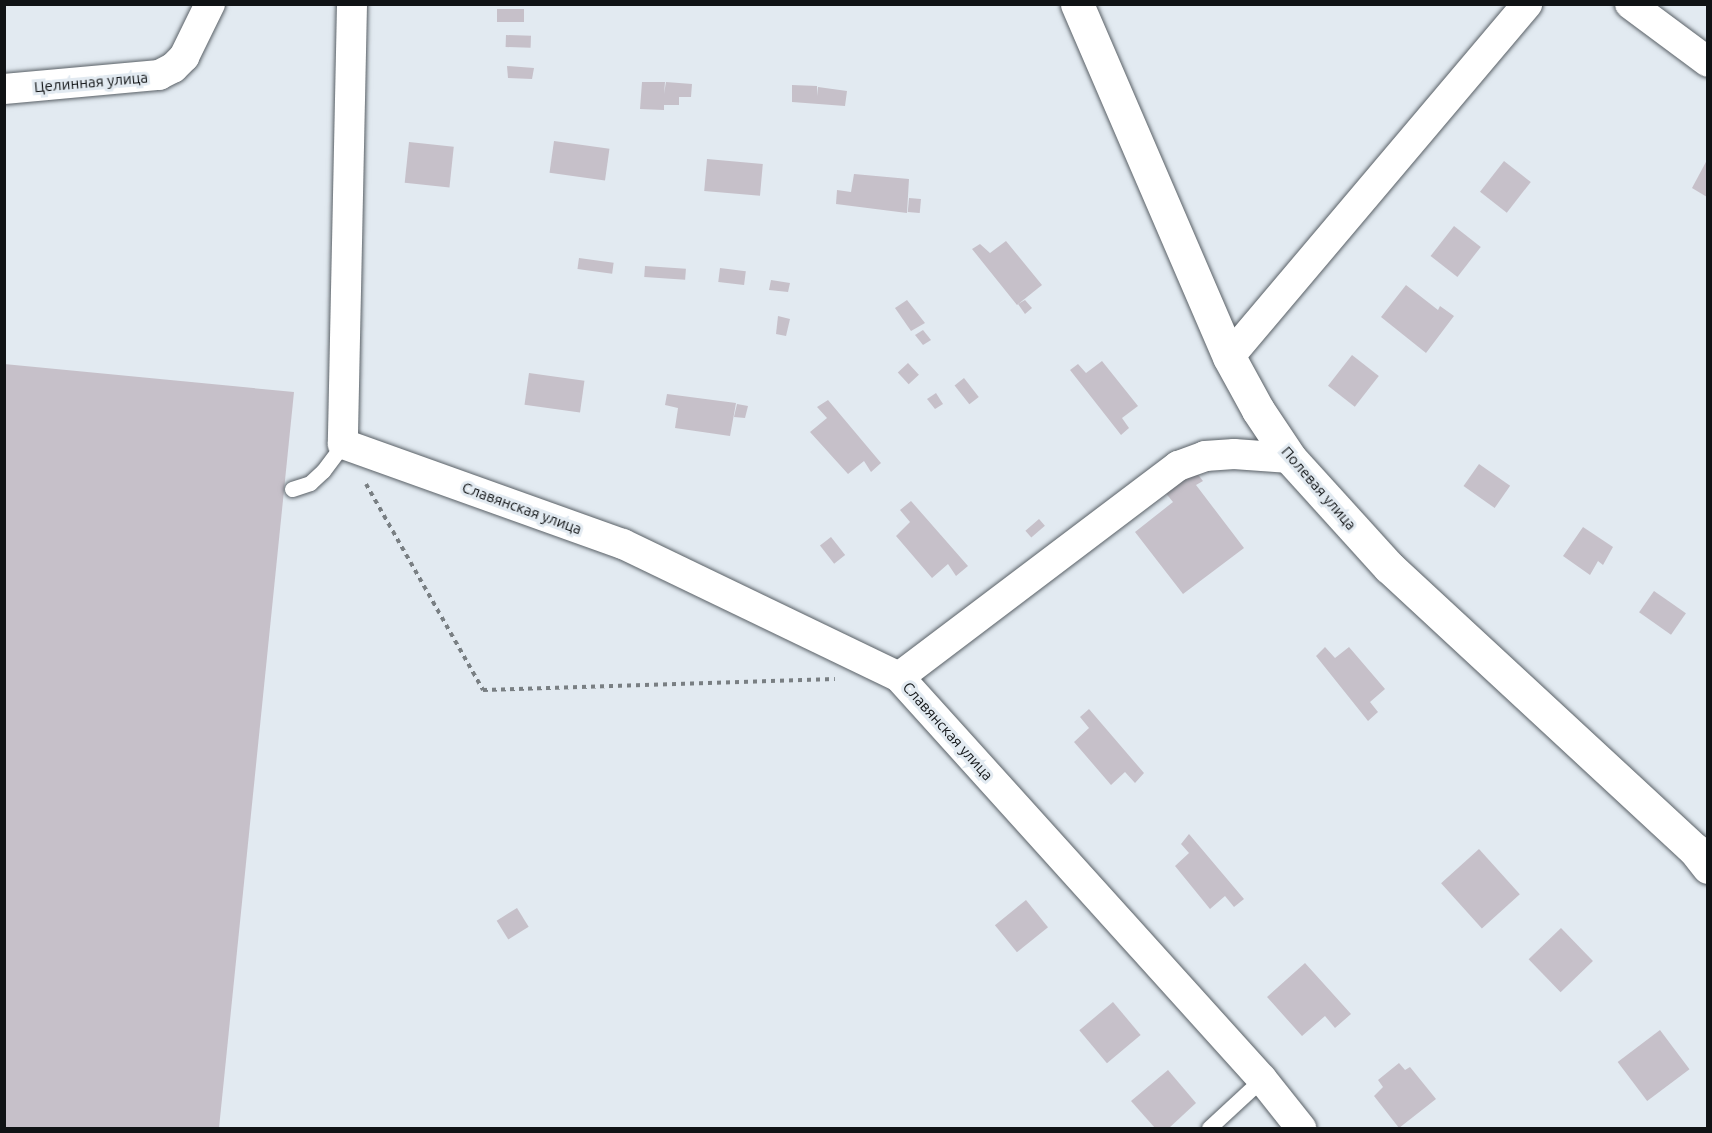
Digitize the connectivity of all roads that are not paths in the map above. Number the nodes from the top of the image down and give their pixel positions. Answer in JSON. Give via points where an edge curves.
{"nodes":[{"id":1,"x":210,"y":4,"type":"edge"},
{"id":2,"x":352,"y":4,"type":"edge"},
{"id":3,"x":1077,"y":4,"type":"edge"},
{"id":4,"x":1527,"y":4,"type":"edge"},
{"id":5,"x":1630,"y":4,"type":"edge"},
{"id":6,"x":1707,"y":62,"type":"edge"},
{"id":7,"x":4,"y":89,"type":"edge"},
{"id":8,"x":1229,"y":357,"type":"junction"},
{"id":9,"x":343,"y":444,"type":"junction"},
{"id":10,"x":1290,"y":458,"type":"junction"},
{"id":11,"x":292,"y":489,"type":"dead end"},
{"id":12,"x":899,"y":677,"type":"junction"},
{"id":13,"x":1703,"y":856,"type":"edge"},
{"id":14,"x":1262,"y":1079,"type":"junction"},
{"id":15,"x":1209,"y":1128,"type":"edge"},
{"id":16,"x":1301,"y":1128,"type":"edge"}],
"edges":[{"from":1,"to":7,"type":"street","name":"Целинная улица","via":[[184,57],[159,75]]},
{"from":2,"to":9,"type":"street"},
{"from":3,"to":8,"type":"street","name":"Полевая улица"},
{"from":4,"to":8,"type":"street"},
{"from":5,"to":6,"type":"street"},
{"from":8,"to":10,"type":"street","name":"Полевая улица"},
{"from":9,"to":11,"type":"lane","via":[[310,483]]},
{"from":9,"to":12,"type":"street","name":"Славянская улица","via":[[623,544]]},
{"from":10,"to":12,"type":"street","via":[[1205,456],[1178,466]]},
{"from":10,"to":13,"type":"street","name":"Полевая улица","via":[[1389,567]]},
{"from":12,"to":14,"type":"street","name":"Славянская улица"},
{"from":14,"to":15,"type":"lane"},
{"from":14,"to":16,"type":"street","name":"Славянская улица"}]}
